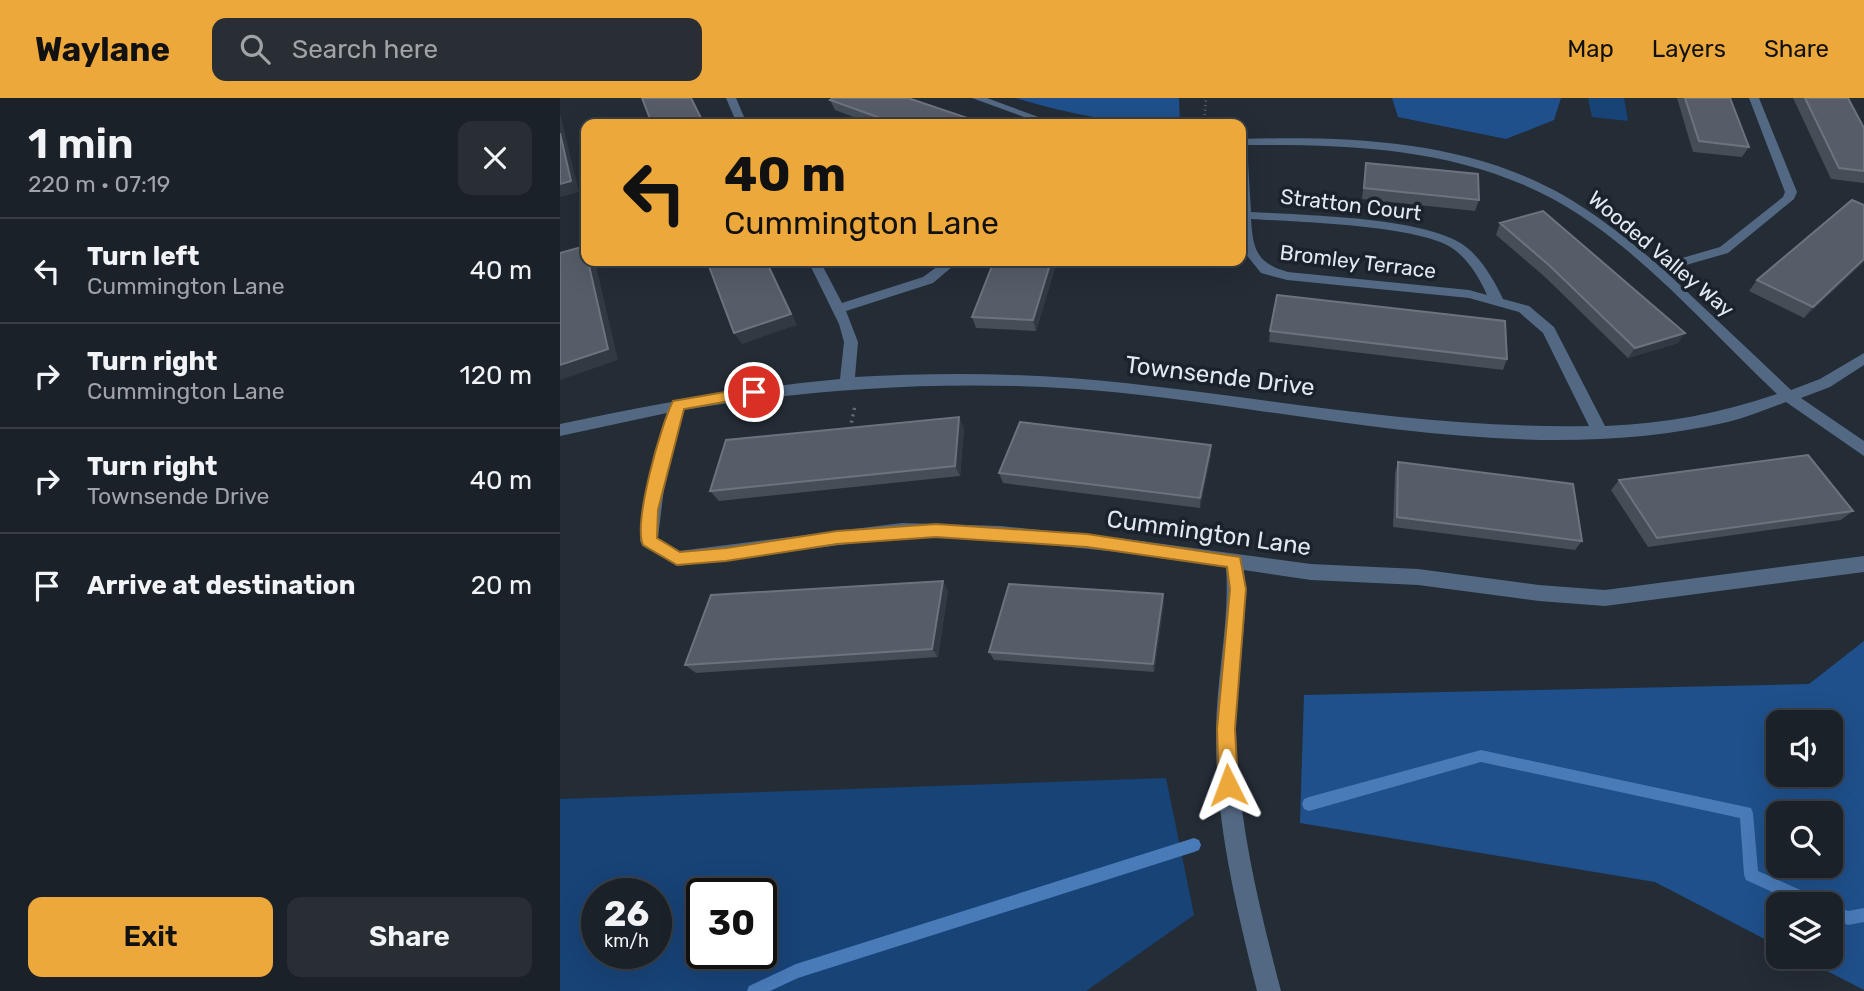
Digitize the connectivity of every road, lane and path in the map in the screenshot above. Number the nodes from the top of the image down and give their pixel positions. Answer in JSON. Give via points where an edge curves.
{"nodes":[{"id":1,"x":731,"y":98,"type":"edge"},
{"id":2,"x":977,"y":98,"type":"edge"},
{"id":3,"x":1206,"y":98,"type":"edge"},
{"id":4,"x":1754,"y":98,"type":"edge"},
{"id":5,"x":740,"y":119,"type":"edge"},
{"id":6,"x":1038,"y":119,"type":"edge"},
{"id":7,"x":1204,"y":119,"type":"edge"},
{"id":8,"x":1246,"y":142,"type":"edge"},
{"id":9,"x":1246,"y":215,"type":"joint"},
{"id":10,"x":817,"y":266,"type":"edge"},
{"id":11,"x":946,"y":266,"type":"edge"},
{"id":12,"x":1654,"y":270,"type":"junction"},
{"id":13,"x":1496,"y":299,"type":"junction"},
{"id":14,"x":840,"y":309,"type":"junction"},
{"id":15,"x":1864,"y":358,"type":"edge"},
{"id":16,"x":847,"y":381,"type":"junction"},
{"id":17,"x":1789,"y":397,"type":"junction"},
{"id":18,"x":856,"y":402,"type":"dead end"},
{"id":19,"x":678,"y":405,"type":"junction"},
{"id":20,"x":850,"y":429,"type":"edge"},
{"id":21,"x":560,"y":430,"type":"edge"},
{"id":22,"x":1600,"y":432,"type":"junction"},
{"id":23,"x":1864,"y":450,"type":"edge"},
{"id":24,"x":1234,"y":561,"type":"junction"},
{"id":25,"x":1864,"y":564,"type":"edge"},
{"id":26,"x":1269,"y":991,"type":"edge"}],
"edges":[{"from":1,"to":5,"type":"street"},
{"from":2,"to":6,"type":"street"},
{"from":3,"to":7,"type":"path"},
{"from":4,"to":12,"type":"street","via":[[1791,192],[1788,199],[1724,250]]},
{"from":8,"to":12,"type":"street","name":"Wooded Valley Way","via":[[1384,145],[1478,163],[1567,203]]},
{"from":9,"to":13,"type":"street","name":"Stratton Court","via":[[1415,231],[1453,243],[1479,269]]},
{"from":9,"to":13,"type":"street","name":"Bromley Terrace","via":[[1247,248],[1266,270]]},
{"from":10,"to":14,"type":"street"},
{"from":11,"to":14,"type":"street","via":[[928,280]]},
{"from":12,"to":17,"type":"street","name":"Wooded Valley Way"},
{"from":13,"to":22,"type":"street","via":[[1524,309],[1549,330]]},
{"from":14,"to":16,"type":"street","via":[[850,342]]},
{"from":15,"to":17,"type":"street","name":"Townsende Drive","via":[[1822,385]]},
{"from":16,"to":19,"type":"street","name":"Townsende Drive"},
{"from":16,"to":22,"type":"street","name":"Townsende Drive","via":[[1080,382],[1442,426]]},
{"from":17,"to":22,"type":"street","name":"Townsende Drive","via":[[1697,421]]},
{"from":17,"to":23,"type":"street"},
{"from":18,"to":20,"type":"path"},
{"from":19,"to":21,"type":"street","name":"Townsende Drive"},
{"from":19,"to":24,"type":"street","name":"Cummington Lane","via":[[650,510],[649,541],[677,559],[837,537],[936,530],[1087,541]]},
{"from":24,"to":25,"type":"street","name":"Cummington Lane","via":[[1311,572],[1418,577],[1605,597]]},
{"from":24,"to":26,"type":"street","via":[[1237,624],[1226,729],[1227,766],[1234,844]]}]}
